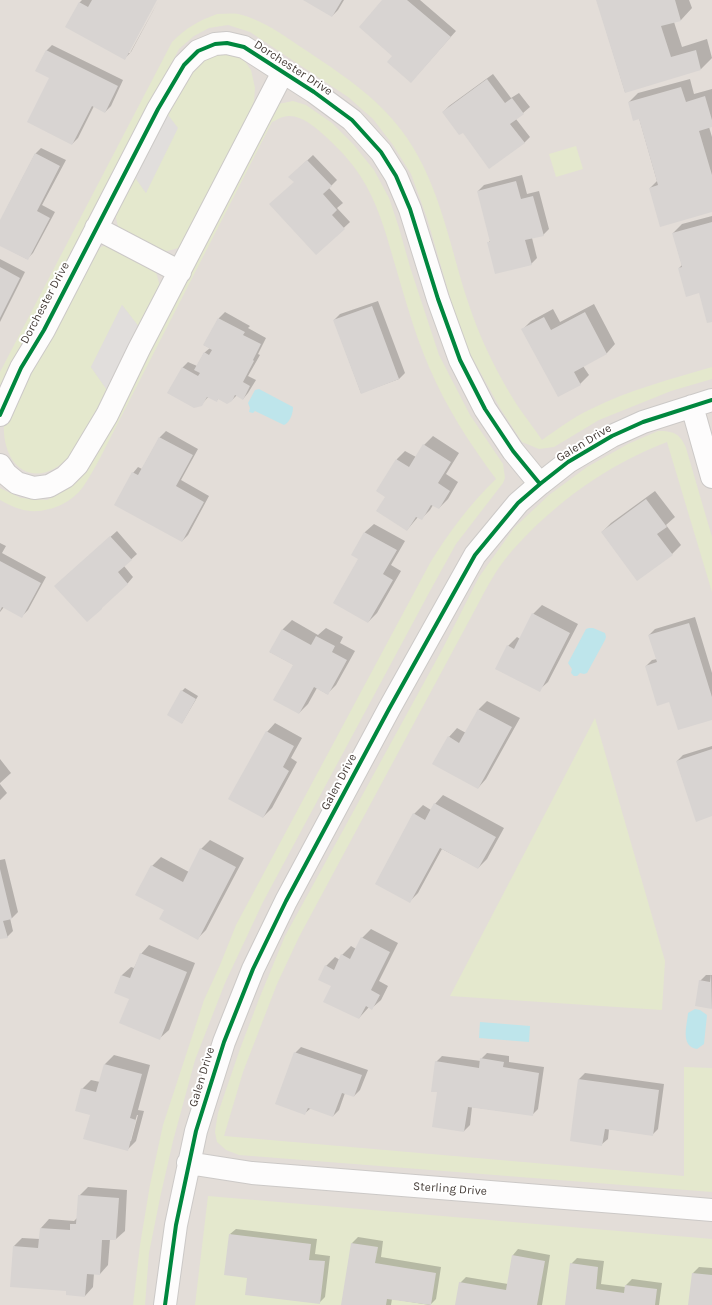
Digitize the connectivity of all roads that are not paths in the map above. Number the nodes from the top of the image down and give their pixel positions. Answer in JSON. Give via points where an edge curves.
{"nodes":[{"id":1,"x":283,"y":72,"type":"junction"},
{"id":2,"x":96,"y":228,"type":"junction"},
{"id":3,"x":180,"y":272,"type":"junction"},
{"id":4,"x":702,"y":403,"type":"edge"},
{"id":5,"x":0,"y":416,"type":"edge"},
{"id":6,"x":0,"y":465,"type":"edge"},
{"id":7,"x":712,"y":477,"type":"edge"},
{"id":8,"x":540,"y":484,"type":"junction"},
{"id":9,"x":188,"y":1163,"type":"junction"},
{"id":10,"x":712,"y":1210,"type":"edge"},
{"id":11,"x":165,"y":1305,"type":"edge"}],
"edges":[{"from":1,"to":2,"type":"street","name":"Dorchester Drive","via":[[244,48],[227,43],[215,44],[198,51],[184,65],[158,109]]},
{"from":1,"to":3,"type":"street","name":"Dorchester Drive"},
{"from":1,"to":8,"type":"street","name":"Dorchester Drive","via":[[352,120],[381,152],[396,176],[410,209],[460,360],[485,409],[513,451]]},
{"from":2,"to":3,"type":"street"},
{"from":2,"to":5,"type":"street","name":"Dorchester Drive","via":[[22,368]]},
{"from":3,"to":6,"type":"street","name":"Dorchester Drive","via":[[107,415],[77,465],[65,477],[50,486],[34,488],[17,483]]},
{"from":4,"to":7,"type":"street"},
{"from":4,"to":8,"type":"street","name":"Galen Drive","via":[[643,422],[612,436],[568,462]]},
{"from":8,"to":9,"type":"street","name":"Galen Drive","via":[[518,503],[475,555],[286,901],[253,969],[224,1042]]},
{"from":9,"to":10,"type":"street","name":"Sterling Drive","via":[[252,1173]]},
{"from":9,"to":11,"type":"street","name":"Galen Drive"}]}
